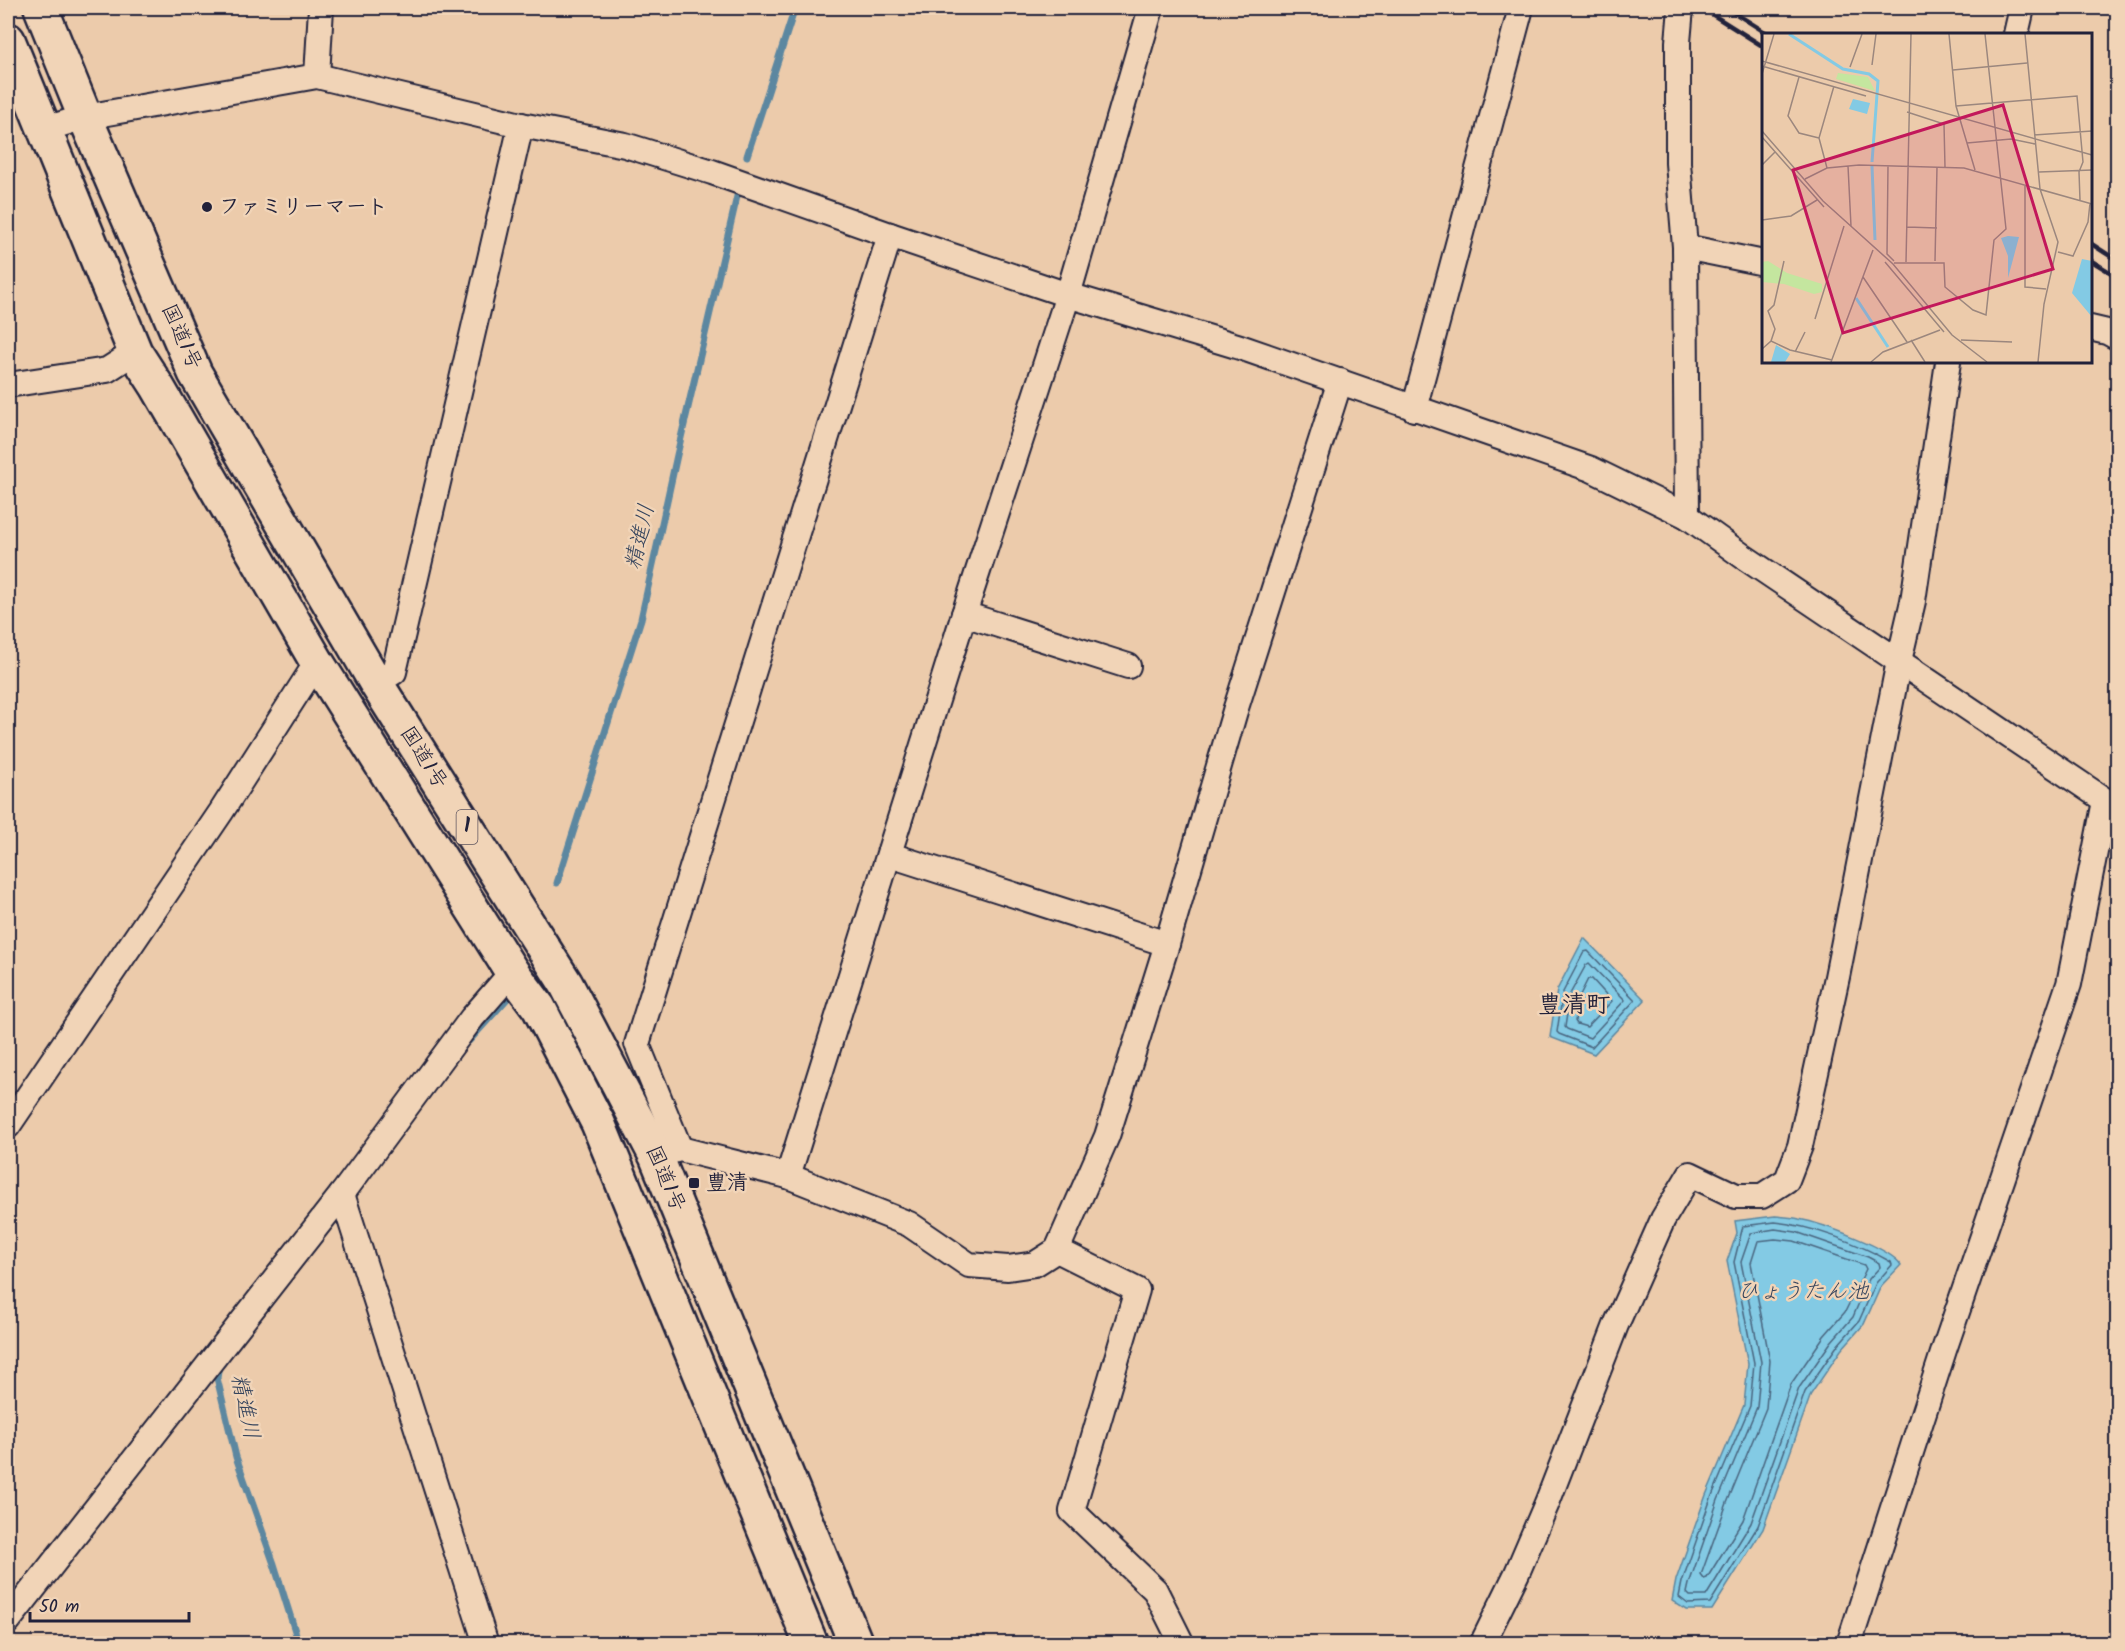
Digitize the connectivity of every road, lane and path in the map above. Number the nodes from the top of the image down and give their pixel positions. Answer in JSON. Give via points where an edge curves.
{"nodes":[{"id":1,"x":41,"y":8,"type":"edge"},
{"id":2,"x":321,"y":8,"type":"edge"},
{"id":3,"x":1151,"y":8,"type":"edge"},
{"id":4,"x":1521,"y":8,"type":"edge"},
{"id":5,"x":1681,"y":8,"type":"edge"},
{"id":6,"x":2022,"y":8,"type":"edge"},
{"id":7,"x":2016,"y":33,"type":"edge"},
{"id":8,"x":8,"y":40,"type":"edge"},
{"id":9,"x":317,"y":76,"type":"junction"},
{"id":10,"x":85,"y":117,"type":"junction"},
{"id":11,"x":521,"y":124,"type":"junction"},
{"id":12,"x":45,"y":129,"type":"junction"},
{"id":13,"x":890,"y":236,"type":"junction"},
{"id":14,"x":1685,"y":247,"type":"junction"},
{"id":15,"x":1762,"y":263,"type":"edge"},
{"id":16,"x":1068,"y":295,"type":"junction"},
{"id":17,"x":2092,"y":328,"type":"edge"},
{"id":18,"x":2118,"y":338,"type":"edge"},
{"id":19,"x":135,"y":352,"type":"junction"},
{"id":20,"x":1948,"y":363,"type":"edge"},
{"id":21,"x":1340,"y":381,"type":"junction"},
{"id":22,"x":8,"y":386,"type":"edge"},
{"id":23,"x":1413,"y":409,"type":"junction"},
{"id":24,"x":1687,"y":516,"type":"junction"},
{"id":25,"x":964,"y":614,"type":"junction"},
{"id":26,"x":1899,"y":661,"type":"junction"},
{"id":27,"x":317,"y":662,"type":"junction"},
{"id":28,"x":1128,"y":666,"type":"dead end"},
{"id":29,"x":376,"y":683,"type":"junction"},
{"id":30,"x":2111,"y":805,"type":"edge"},
{"id":31,"x":890,"y":855,"type":"junction"},
{"id":32,"x":1167,"y":944,"type":"junction"},
{"id":33,"x":512,"y":972,"type":"junction"},
{"id":34,"x":8,"y":1126,"type":"edge"},
{"id":35,"x":668,"y":1152,"type":"junction"},
{"id":36,"x":788,"y":1176,"type":"junction"},
{"id":37,"x":342,"y":1194,"type":"junction"},
{"id":38,"x":1057,"y":1250,"type":"junction"},
{"id":39,"x":8,"y":1621,"type":"edge"},
{"id":40,"x":486,"y":1644,"type":"edge"},
{"id":41,"x":811,"y":1644,"type":"edge"},
{"id":42,"x":856,"y":1644,"type":"edge"},
{"id":43,"x":1182,"y":1644,"type":"edge"},
{"id":44,"x":1482,"y":1644,"type":"edge"},
{"id":45,"x":1849,"y":1644,"type":"edge"}],
"edges":[{"from":1,"to":10,"type":"highway","name":"国道1号","number":"1"},
{"from":2,"to":9,"type":"street"},
{"from":3,"to":16,"type":"street"},
{"from":4,"to":23,"type":"street"},
{"from":5,"to":14,"type":"street","via":[[1678,163]]},
{"from":6,"to":7,"type":"street"},
{"from":8,"to":12,"type":"highway","name":"国道1号","number":"1"},
{"from":9,"to":10,"type":"street"},
{"from":9,"to":11,"type":"street"},
{"from":10,"to":12,"type":"street"},
{"from":10,"to":29,"type":"highway","name":"国道1号","number":"1","via":[[195,373]]},
{"from":11,"to":13,"type":"street","via":[[625,145]]},
{"from":11,"to":29,"type":"street","via":[[394,672]]},
{"from":12,"to":19,"type":"highway","name":"国道1号","number":"1"},
{"from":13,"to":16,"type":"street"},
{"from":13,"to":35,"type":"street","via":[[637,1044]]},
{"from":14,"to":15,"type":"street"},
{"from":14,"to":24,"type":"street"},
{"from":16,"to":21,"type":"street"},
{"from":16,"to":25,"type":"street"},
{"from":17,"to":18,"type":"street"},
{"from":19,"to":22,"type":"street","via":[[107,370]]},
{"from":19,"to":27,"type":"highway","name":"国道1号","number":"1"},
{"from":20,"to":26,"type":"street","via":[[1914,601]]},
{"from":21,"to":23,"type":"street"},
{"from":21,"to":32,"type":"street","via":[[1235,711]]},
{"from":23,"to":24,"type":"street","via":[[1591,469]]},
{"from":24,"to":26,"type":"street"},
{"from":25,"to":28,"type":"street"},
{"from":25,"to":31,"type":"street"},
{"from":26,"to":30,"type":"street"},
{"from":26,"to":44,"type":"street","via":[[1837,977],[1800,1146],[1787,1180],[1762,1196],[1736,1196],[1690,1174],[1663,1219],[1616,1325],[1534,1533]]},
{"from":27,"to":33,"type":"highway","name":"国道1号","number":"1"},
{"from":27,"to":34,"type":"street","via":[[221,812]]},
{"from":29,"to":35,"type":"highway","name":"国道1号","number":"1"},
{"from":30,"to":45,"type":"street","via":[[2069,984]]},
{"from":31,"to":32,"type":"street"},
{"from":31,"to":36,"type":"street"},
{"from":32,"to":38,"type":"street","via":[[1107,1136]]},
{"from":33,"to":37,"type":"street","via":[[472,1018]]},
{"from":33,"to":41,"type":"highway","name":"国道1号","number":"1","via":[[539,1008],[598,1124]]},
{"from":35,"to":36,"type":"street"},
{"from":35,"to":42,"type":"highway","name":"国道1号","number":"1"},
{"from":36,"to":38,"type":"street","via":[[909,1224],[969,1265],[1008,1268],[1035,1264]]},
{"from":37,"to":39,"type":"street"},
{"from":37,"to":40,"type":"street"},
{"from":38,"to":43,"type":"street","via":[[1137,1290],[1071,1511],[1155,1590]]}]}
